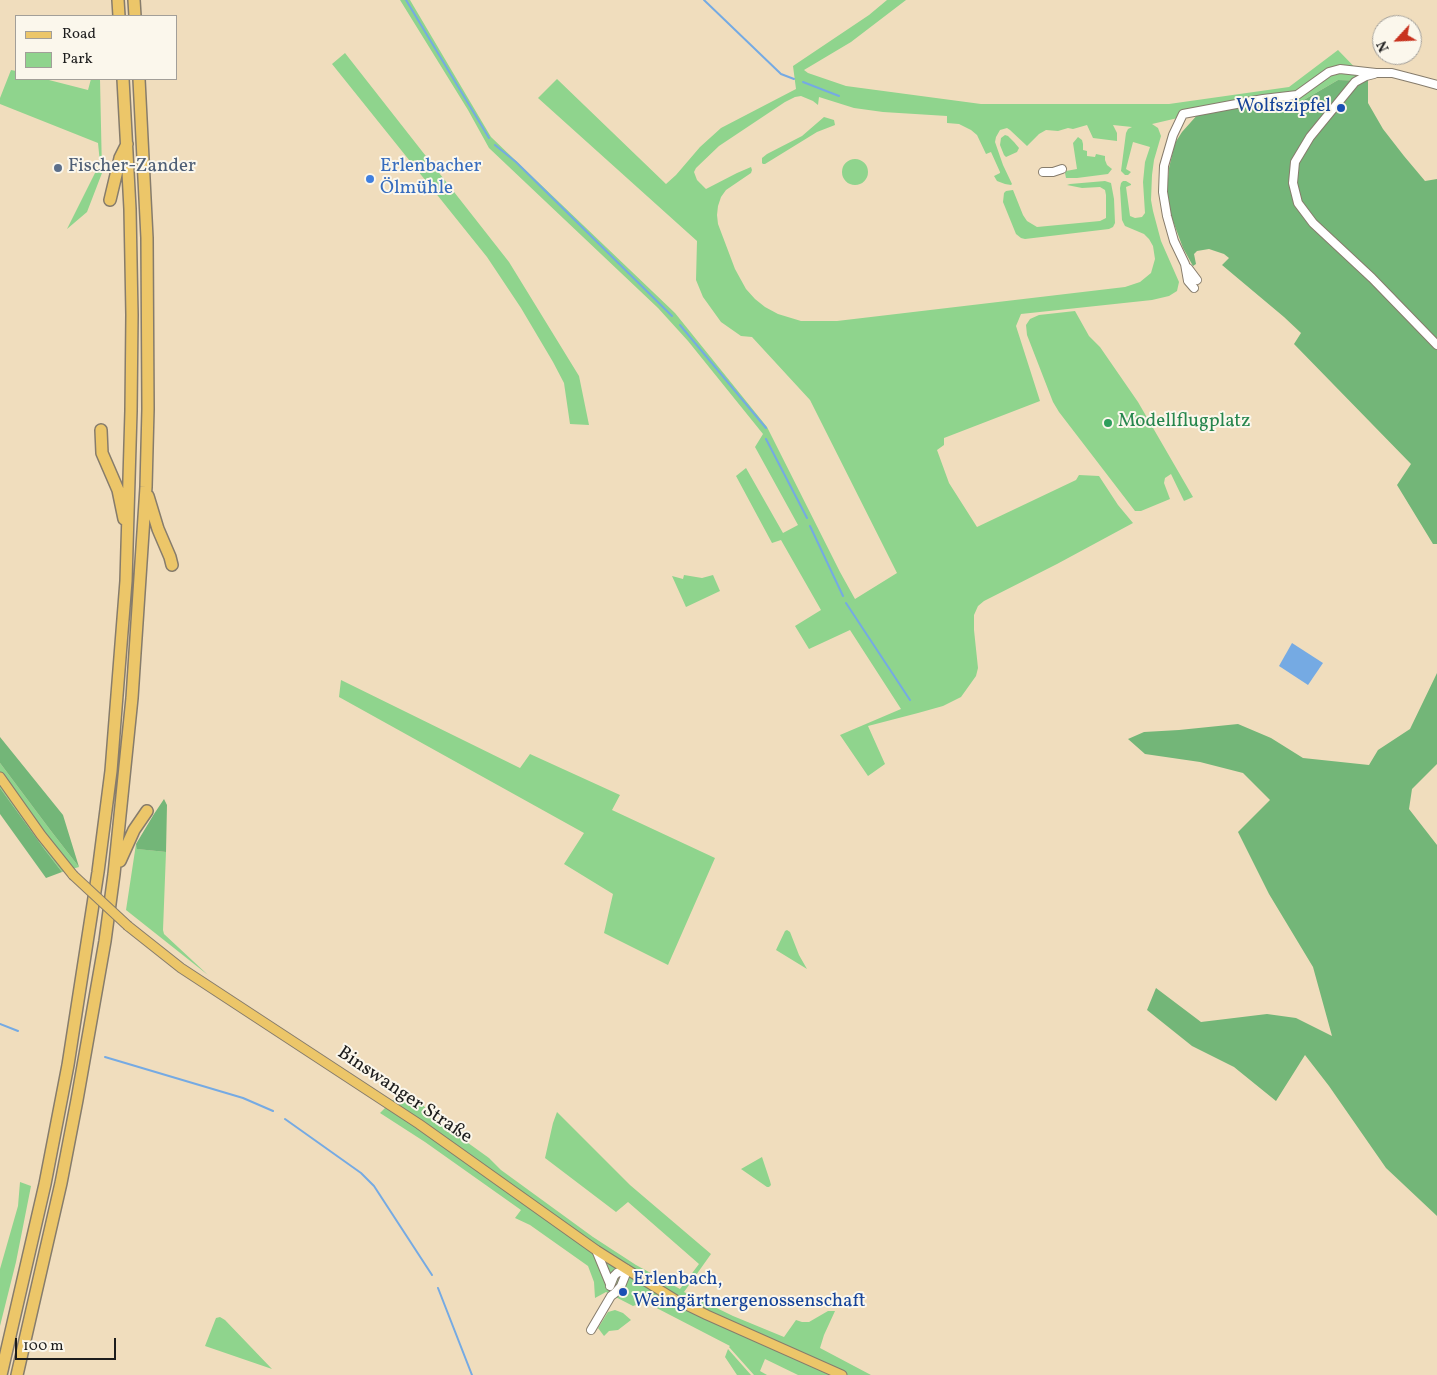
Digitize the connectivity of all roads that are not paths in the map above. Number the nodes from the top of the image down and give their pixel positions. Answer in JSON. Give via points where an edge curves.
{"nodes":[{"id":1,"x":118,"y":0,"type":"edge"},
{"id":2,"x":134,"y":0,"type":"edge"},
{"id":3,"x":119,"y":15,"type":"edge"},
{"id":4,"x":135,"y":15,"type":"edge"},
{"id":5,"x":1376,"y":73,"type":"junction"},
{"id":6,"x":123,"y":80,"type":"edge"},
{"id":7,"x":139,"y":80,"type":"edge"},
{"id":8,"x":1437,"y":86,"type":"edge"},
{"id":9,"x":127,"y":143,"type":"junction"},
{"id":10,"x":1062,"y":169,"type":"dead end"},
{"id":11,"x":1043,"y":172,"type":"dead end"},
{"id":12,"x":110,"y":200,"type":"dead end"},
{"id":13,"x":1195,"y":284,"type":"dead end"},
{"id":14,"x":1437,"y":345,"type":"edge"},
{"id":15,"x":101,"y":430,"type":"dead end"},
{"id":16,"x":146,"y":486,"type":"junction"},
{"id":17,"x":128,"y":538,"type":"junction"},
{"id":18,"x":172,"y":565,"type":"dead end"},
{"id":19,"x":0,"y":777,"type":"edge"},
{"id":20,"x":147,"y":811,"type":"dead end"},
{"id":21,"x":114,"y":874,"type":"junction"},
{"id":22,"x":596,"y":1250,"type":"junction"},
{"id":23,"x":626,"y":1269,"type":"junction"},
{"id":24,"x":610,"y":1284,"type":"junction"},
{"id":25,"x":611,"y":1296,"type":"junction"},
{"id":26,"x":591,"y":1330,"type":"dead end"},
{"id":27,"x":1,"y":1375,"type":"edge"},
{"id":28,"x":17,"y":1375,"type":"edge"},
{"id":29,"x":842,"y":1375,"type":"edge"}],
"edges":[{"from":1,"to":3,"type":"highway"},
{"from":2,"to":4,"type":"highway"},
{"from":5,"to":8,"type":"street","via":[[1392,73]]},
{"from":5,"to":13,"type":"street","via":[[1340,69],[1330,72],[1298,95],[1182,114],[1164,166],[1163,192],[1166,216]]},
{"from":5,"to":14,"type":"street","via":[[1355,82],[1310,137],[1295,162],[1293,183],[1298,203],[1313,222]]},
{"from":6,"to":9,"type":"highway"},
{"from":7,"to":16,"type":"highway","via":[[147,281]]},
{"from":9,"to":12,"type":"highway"},
{"from":9,"to":17,"type":"highway","via":[[132,315]]},
{"from":10,"to":11,"type":"street"},
{"from":15,"to":17,"type":"highway","via":[[102,453],[118,490]]},
{"from":16,"to":18,"type":"highway"},
{"from":16,"to":21,"type":"highway","via":[[132,698]]},
{"from":17,"to":27,"type":"highway","via":[[110,771],[90,928],[43,1194]]},
{"from":19,"to":22,"type":"main road","name":"Binswanger Straße","bridge":true,"via":[[73,875],[128,926],[181,968],[419,1124]]},
{"from":20,"to":21,"type":"highway","via":[[134,830]]},
{"from":21,"to":28,"type":"highway","via":[[78,1100]]},
{"from":22,"to":23,"type":"main road","name":"Binswanger Straße"},
{"from":22,"to":24,"type":"street"},
{"from":23,"to":24,"type":"street","via":[[618,1273]]},
{"from":23,"to":25,"type":"street","via":[[622,1286]]},
{"from":23,"to":29,"type":"main road","name":"Binswanger Straße","via":[[676,1300]]},
{"from":24,"to":25,"type":"street"},
{"from":25,"to":26,"type":"street"}]}
